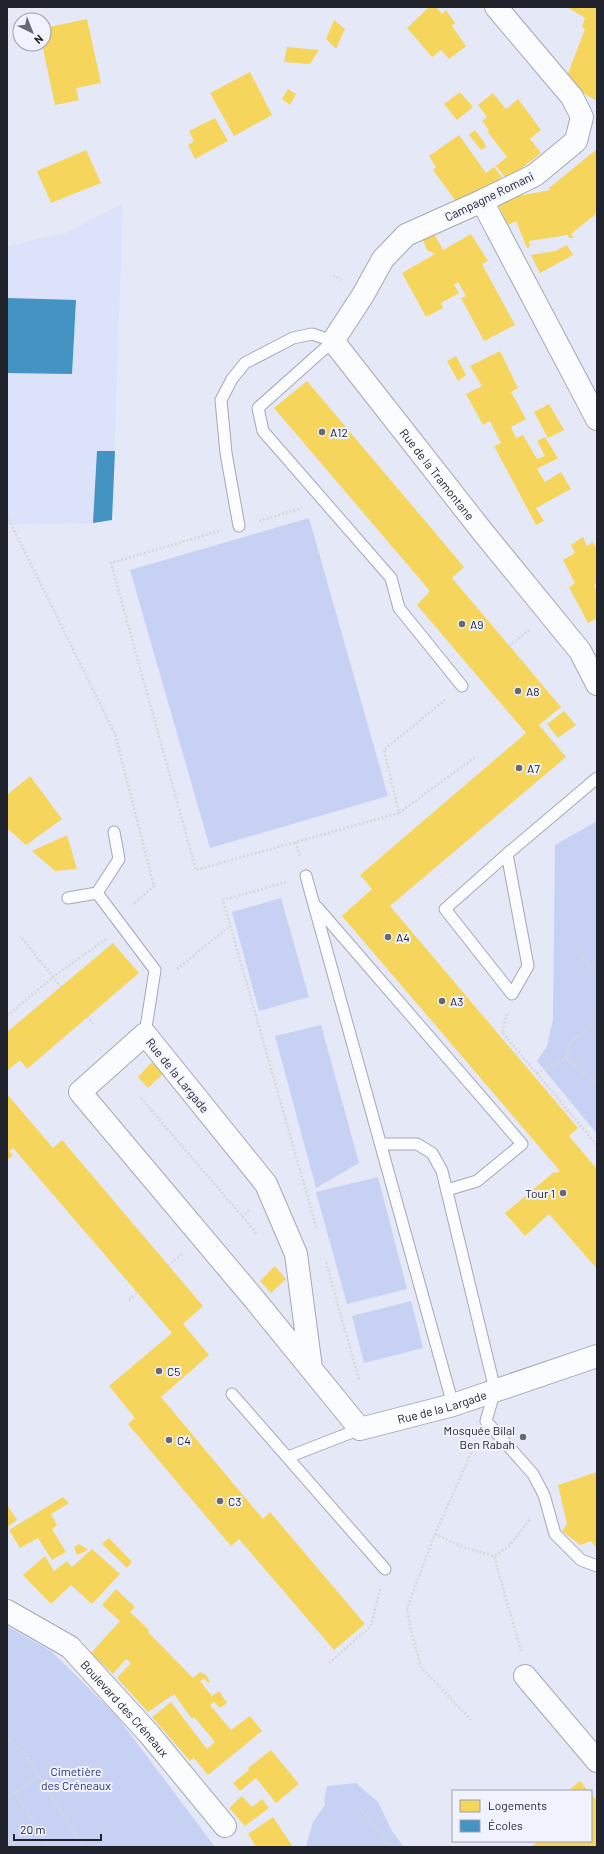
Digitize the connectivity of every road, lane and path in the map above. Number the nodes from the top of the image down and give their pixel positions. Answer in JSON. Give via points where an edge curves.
{"nodes":[{"id":1,"x":496,"y":7,"type":"edge"},
{"id":2,"x":482,"y":201,"type":"junction"},
{"id":3,"x":333,"y":341,"type":"junction"},
{"id":4,"x":597,"y":419,"type":"edge"},
{"id":5,"x":323,"y":500,"type":"junction"},
{"id":6,"x":7,"y":516,"type":"edge"},
{"id":7,"x":274,"y":517,"type":"dead end"},
{"id":8,"x":239,"y":526,"type":"joint"},
{"id":9,"x":597,"y":684,"type":"edge"},
{"id":10,"x":462,"y":686,"type":"joint"},
{"id":11,"x":475,"y":757,"type":"dead end"},
{"id":12,"x":597,"y":778,"type":"edge"},
{"id":13,"x":399,"y":813,"type":"junction"},
{"id":14,"x":114,"y":832,"type":"dead end"},
{"id":15,"x":507,"y":854,"type":"junction"},
{"id":16,"x":306,"y":876,"type":"joint"},
{"id":17,"x":97,"y":893,"type":"junction"},
{"id":18,"x":68,"y":898,"type":"dead end"},
{"id":19,"x":314,"y":903,"type":"junction"},
{"id":20,"x":116,"y":919,"type":"junction"},
{"id":21,"x":230,"y":926,"type":"junction"},
{"id":22,"x":20,"y":936,"type":"dead end"},
{"id":23,"x":101,"y":944,"type":"dead end"},
{"id":24,"x":578,"y":952,"type":"dead end"},
{"id":25,"x":177,"y":969,"type":"dead end"},
{"id":26,"x":597,"y":975,"type":"edge"},
{"id":27,"x":53,"y":977,"type":"junction"},
{"id":28,"x":61,"y":987,"type":"dead end"},
{"id":29,"x":7,"y":1016,"type":"edge"},
{"id":30,"x":87,"y":1017,"type":"dead end"},
{"id":31,"x":597,"y":1020,"type":"edge"},
{"id":32,"x":93,"y":1024,"type":"dead end"},
{"id":33,"x":502,"y":1032,"type":"dead end"},
{"id":34,"x":145,"y":1034,"type":"junction"},
{"id":35,"x":566,"y":1058,"type":"junction"},
{"id":36,"x":537,"y":1072,"type":"junction"},
{"id":37,"x":597,"y":1084,"type":"edge"},
{"id":38,"x":141,"y":1098,"type":"dead end"},
{"id":39,"x":381,"y":1144,"type":"junction"},
{"id":40,"x":597,"y":1145,"type":"edge"},
{"id":41,"x":447,"y":1190,"type":"junction"},
{"id":42,"x":317,"y":1233,"type":"dead end"},
{"id":43,"x":261,"y":1239,"type":"dead end"},
{"id":44,"x":324,"y":1255,"type":"dead end"},
{"id":45,"x":137,"y":1293,"type":"dead end"},
{"id":46,"x":130,"y":1300,"type":"dead end"},
{"id":47,"x":597,"y":1356,"type":"edge"},
{"id":48,"x":311,"y":1368,"type":"junction"},
{"id":49,"x":359,"y":1380,"type":"dead end"},
{"id":50,"x":495,"y":1390,"type":"junction"},
{"id":51,"x":232,"y":1394,"type":"dead end"},
{"id":52,"x":452,"y":1405,"type":"junction"},
{"id":53,"x":360,"y":1429,"type":"junction"},
{"id":54,"x":288,"y":1457,"type":"junction"},
{"id":55,"x":468,"y":1457,"type":"dead end"},
{"id":56,"x":529,"y":1521,"type":"dead end"},
{"id":57,"x":435,"y":1534,"type":"junction"},
{"id":58,"x":494,"y":1556,"type":"junction"},
{"id":59,"x":597,"y":1566,"type":"edge"},
{"id":60,"x":385,"y":1569,"type":"joint"},
{"id":61,"x":7,"y":1611,"type":"edge"},
{"id":62,"x":520,"y":1645,"type":"dead end"},
{"id":63,"x":328,"y":1663,"type":"dead end"},
{"id":64,"x":525,"y":1676,"type":"dead end"},
{"id":65,"x":471,"y":1720,"type":"dead end"},
{"id":66,"x":7,"y":1738,"type":"edge"},
{"id":67,"x":597,"y":1761,"type":"edge"},
{"id":68,"x":40,"y":1776,"type":"junction"},
{"id":69,"x":15,"y":1793,"type":"junction"},
{"id":70,"x":7,"y":1798,"type":"edge"},
{"id":71,"x":360,"y":1808,"type":"dead end"},
{"id":72,"x":225,"y":1826,"type":"dead end"},
{"id":73,"x":7,"y":1835,"type":"edge"},
{"id":74,"x":15,"y":1847,"type":"edge"},
{"id":75,"x":50,"y":1847,"type":"edge"},
{"id":76,"x":83,"y":1847,"type":"edge"},
{"id":77,"x":391,"y":1847,"type":"edge"}],
"edges":[{"from":1,"to":2,"type":"street","name":"Campagne Romani","via":[[572,97],[582,117],[576,141],[534,175]]},
{"from":2,"to":3,"type":"street","name":"Campagne Romani","via":[[406,235],[383,259]]},
{"from":2,"to":4,"type":"street"},
{"from":3,"to":5,"type":"lane","via":[[258,408],[263,431]]},
{"from":3,"to":8,"type":"lane","via":[[312,334],[293,338],[245,363],[228,386],[221,400],[226,453]]},
{"from":3,"to":9,"type":"street","name":"Rue de la Tramontane","via":[[580,651]]},
{"from":5,"to":7,"type":"path"},
{"from":5,"to":10,"type":"lane","via":[[391,578],[399,608]]},
{"from":6,"to":20,"type":"path","via":[[115,734],[154,886]]},
{"from":8,"to":13,"type":"path","via":[[111,563],[196,870]]},
{"from":10,"to":13,"type":"path","via":[[384,750]]},
{"from":11,"to":13,"type":"path"},
{"from":12,"to":15,"type":"lane"},
{"from":14,"to":17,"type":"lane","via":[[119,859]]},
{"from":15,"to":15,"type":"lane","via":[[528,966],[512,994],[445,909]]},
{"from":16,"to":19,"type":"lane"},
{"from":16,"to":21,"type":"path","via":[[223,900]]},
{"from":17,"to":18,"type":"lane"},
{"from":17,"to":20,"type":"lane"},
{"from":19,"to":39,"type":"lane"},
{"from":19,"to":41,"type":"lane","via":[[522,1144],[477,1181]]},
{"from":20,"to":34,"type":"lane","via":[[155,970]]},
{"from":21,"to":25,"type":"path"},
{"from":21,"to":42,"type":"path"},
{"from":22,"to":27,"type":"path"},
{"from":23,"to":27,"type":"path"},
{"from":24,"to":26,"type":"path"},
{"from":27,"to":28,"type":"path"},
{"from":27,"to":29,"type":"path"},
{"from":30,"to":32,"type":"path"},
{"from":31,"to":35,"type":"path","via":[[569,1044]]},
{"from":33,"to":36,"type":"path"},
{"from":34,"to":48,"type":"street","name":"Rue de la Largade","via":[[266,1184],[296,1254]]},
{"from":34,"to":48,"type":"street","name":"Rue de la Largade","via":[[80,1092]]},
{"from":35,"to":36,"type":"path"},
{"from":35,"to":37,"type":"path"},
{"from":36,"to":40,"type":"path"},
{"from":38,"to":43,"type":"path"},
{"from":39,"to":41,"type":"lane","via":[[417,1144],[432,1153],[442,1171]]},
{"from":39,"to":52,"type":"lane"},
{"from":41,"to":50,"type":"lane"},
{"from":44,"to":49,"type":"path"},
{"from":45,"to":46,"type":"path"},
{"from":47,"to":50,"type":"street","name":"Rue de la Largade"},
{"from":48,"to":53,"type":"street","name":"Rue de la Largade"},
{"from":50,"to":52,"type":"street","name":"Rue de la Largade"},
{"from":50,"to":59,"type":"lane","via":[[486,1421],[533,1474],[544,1495],[555,1534],[580,1560]]},
{"from":51,"to":54,"type":"lane"},
{"from":52,"to":53,"type":"street","name":"Rue de la Largade"},
{"from":53,"to":54,"type":"lane"},
{"from":54,"to":60,"type":"lane"},
{"from":55,"to":57,"type":"path"},
{"from":56,"to":58,"type":"path","via":[[509,1546]]},
{"from":57,"to":58,"type":"path","via":[[465,1548]]},
{"from":57,"to":65,"type":"path","via":[[409,1600],[407,1616],[421,1667]]},
{"from":58,"to":62,"type":"path"},
{"from":60,"to":63,"type":"path","via":[[371,1626]]},
{"from":61,"to":72,"type":"street","name":"Boulevard des Créneaux","via":[[70,1647],[150,1735]]},
{"from":64,"to":67,"type":"street"},
{"from":66,"to":68,"type":"path","via":[[26,1755]]},
{"from":68,"to":69,"type":"path"},
{"from":68,"to":76,"type":"path"},
{"from":69,"to":70,"type":"path"},
{"from":69,"to":75,"type":"path"},
{"from":71,"to":77,"type":"path"},
{"from":73,"to":74,"type":"path"}]}
